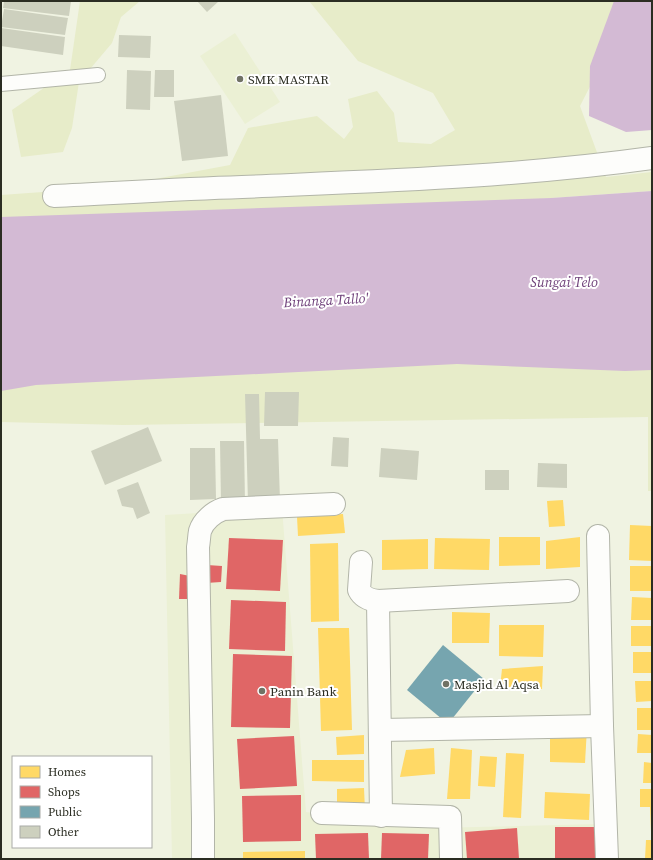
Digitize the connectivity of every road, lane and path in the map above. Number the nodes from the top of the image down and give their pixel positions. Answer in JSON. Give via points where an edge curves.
{"nodes":[{"id":1,"x":98,"y":75,"type":"dead end"},
{"id":2,"x":1,"y":84,"type":"edge"},
{"id":3,"x":652,"y":158,"type":"edge"},
{"id":4,"x":54,"y":196,"type":"dead end"},
{"id":5,"x":334,"y":504,"type":"dead end"},
{"id":6,"x":598,"y":536,"type":"dead end"},
{"id":7,"x":361,"y":562,"type":"dead end"},
{"id":8,"x":568,"y":591,"type":"dead end"},
{"id":9,"x":378,"y":601,"type":"junction"},
{"id":10,"x":602,"y":726,"type":"junction"},
{"id":11,"x":380,"y":730,"type":"junction"},
{"id":12,"x":322,"y":813,"type":"dead end"},
{"id":13,"x":381,"y":816,"type":"junction"},
{"id":14,"x":203,"y":859,"type":"edge"},
{"id":15,"x":451,"y":859,"type":"edge"},
{"id":16,"x":607,"y":859,"type":"edge"}],
"edges":[{"from":1,"to":2,"type":"lane"},
{"from":3,"to":4,"type":"street","via":[[594,166],[397,180]]},
{"from":5,"to":14,"type":"street","via":[[223,509],[212,514],[200,530],[198,547]]},
{"from":6,"to":10,"type":"street"},
{"from":7,"to":9,"type":"street","via":[[359,590],[369,600]]},
{"from":8,"to":9,"type":"street"},
{"from":9,"to":11,"type":"street"},
{"from":10,"to":11,"type":"street"},
{"from":10,"to":16,"type":"street"},
{"from":11,"to":13,"type":"street"},
{"from":12,"to":13,"type":"street"},
{"from":13,"to":15,"type":"street","via":[[450,817]]}]}
